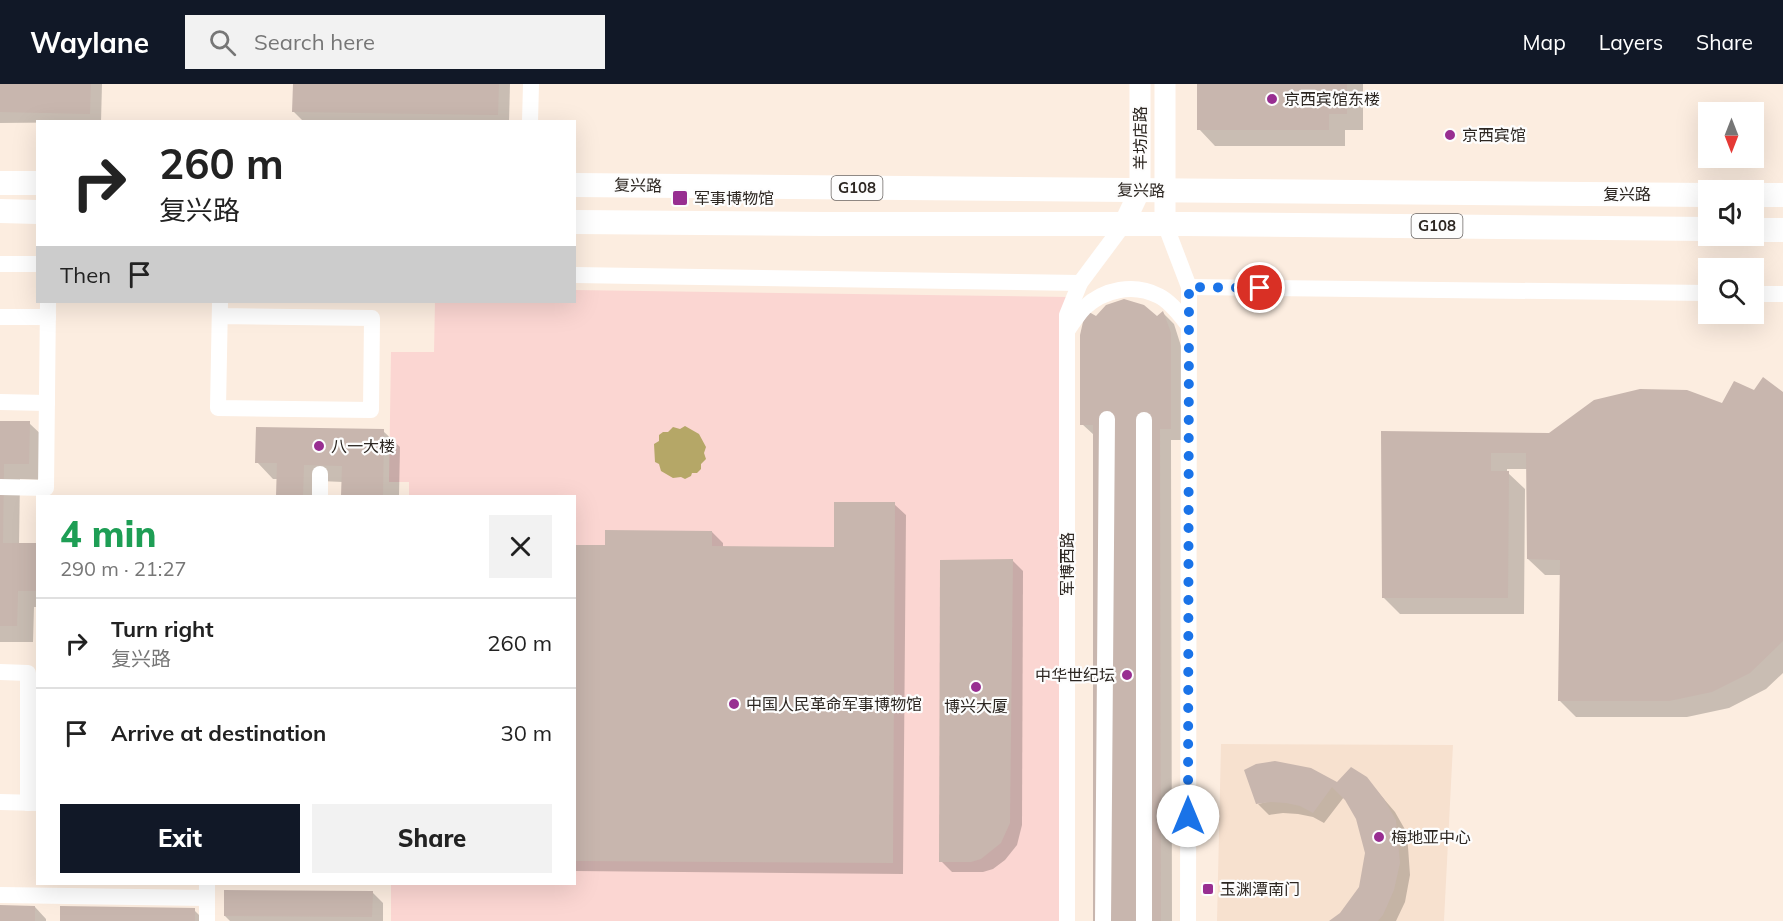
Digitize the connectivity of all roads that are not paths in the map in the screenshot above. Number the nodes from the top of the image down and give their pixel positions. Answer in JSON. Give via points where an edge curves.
{"nodes":[{"id":1,"x":531,"y":84,"type":"edge"},
{"id":2,"x":1140,"y":84,"type":"edge"},
{"id":3,"x":1165,"y":84,"type":"edge"},
{"id":4,"x":530,"y":120,"type":"edge"},
{"id":5,"x":0,"y":183,"type":"edge"},
{"id":6,"x":36,"y":183,"type":"edge"},
{"id":7,"x":576,"y":185,"type":"edge"},
{"id":8,"x":1140,"y":190,"type":"junction"},
{"id":9,"x":1165,"y":191,"type":"junction"},
{"id":10,"x":1698,"y":195,"type":"edge"},
{"id":11,"x":1764,"y":195,"type":"edge"},
{"id":12,"x":1783,"y":195,"type":"edge"},
{"id":13,"x":0,"y":211,"type":"edge"},
{"id":14,"x":36,"y":212,"type":"edge"},
{"id":15,"x":576,"y":222,"type":"edge"},
{"id":16,"x":1124,"y":224,"type":"junction"},
{"id":17,"x":1165,"y":224,"type":"junction"},
{"id":18,"x":1698,"y":229,"type":"edge"},
{"id":19,"x":1764,"y":230,"type":"edge"},
{"id":20,"x":1783,"y":230,"type":"edge"},
{"id":21,"x":0,"y":264,"type":"edge"},
{"id":22,"x":36,"y":264,"type":"edge"},
{"id":23,"x":576,"y":275,"type":"edge"},
{"id":24,"x":1080,"y":283,"type":"junction"},
{"id":25,"x":1189,"y":287,"type":"junction"},
{"id":26,"x":1698,"y":293,"type":"edge"},
{"id":27,"x":1764,"y":294,"type":"edge"},
{"id":28,"x":1783,"y":294,"type":"edge"},
{"id":29,"x":48,"y":309,"type":"edge"},
{"id":30,"x":220,"y":309,"type":"edge"},
{"id":31,"x":0,"y":317,"type":"edge"},
{"id":32,"x":1189,"y":326,"type":"junction"},
{"id":33,"x":1067,"y":331,"type":"junction"},
{"id":34,"x":0,"y":402,"type":"edge"},
{"id":35,"x":47,"y":403,"type":"junction"},
{"id":36,"x":1107,"y":419,"type":"dead end"},
{"id":37,"x":1144,"y":420,"type":"dead end"},
{"id":38,"x":320,"y":474,"type":"dead end"},
{"id":39,"x":0,"y":488,"type":"edge"},
{"id":40,"x":320,"y":495,"type":"edge"},
{"id":41,"x":0,"y":672,"type":"edge"},
{"id":42,"x":0,"y":802,"type":"edge"},
{"id":43,"x":33,"y":803,"type":"edge"},
{"id":44,"x":207,"y":891,"type":"edge"},
{"id":45,"x":0,"y":895,"type":"edge"},
{"id":46,"x":207,"y":921,"type":"edge"},
{"id":47,"x":1067,"y":921,"type":"edge"},
{"id":48,"x":1103,"y":921,"type":"edge"},
{"id":49,"x":1144,"y":921,"type":"edge"},
{"id":50,"x":1188,"y":921,"type":"edge"}],
"edges":[{"from":1,"to":4,"type":"street"},
{"from":2,"to":8,"type":"main road","name":"羊坊店路"},
{"from":3,"to":9,"type":"main road","name":"羊坊店路"},
{"from":5,"to":6,"type":"highway"},
{"from":7,"to":8,"type":"highway","name":"复兴路","number":"G108"},
{"from":8,"to":9,"type":"highway","name":"复兴路","number":"G108"},
{"from":8,"to":16,"type":"main road","name":"羊坊店路"},
{"from":9,"to":10,"type":"highway","name":"复兴路","number":"G108"},
{"from":9,"to":17,"type":"main road","name":"羊坊店路"},
{"from":11,"to":12,"type":"highway"},
{"from":13,"to":14,"type":"highway"},
{"from":15,"to":16,"type":"highway","name":"复兴路","number":"G108"},
{"from":16,"to":17,"type":"highway","name":"复兴路","number":"G108"},
{"from":16,"to":24,"type":"street","name":"军博西路"},
{"from":17,"to":18,"type":"highway","name":"复兴路","number":"G108"},
{"from":17,"to":25,"type":"street"},
{"from":19,"to":20,"type":"highway"},
{"from":21,"to":22,"type":"street"},
{"from":23,"to":24,"type":"street"},
{"from":24,"to":33,"type":"street","name":"军博西路","via":[[1069,306]]},
{"from":25,"to":26,"type":"street"},
{"from":25,"to":32,"type":"street"},
{"from":27,"to":28,"type":"street"},
{"from":29,"to":31,"type":"street"},
{"from":29,"to":35,"type":"street"},
{"from":30,"to":30,"type":"street","via":[[218,408],[371,410],[372,318]]},
{"from":32,"to":33,"type":"street","via":[[1161,297],[1144,290],[1122,289],[1102,295],[1085,308]]},
{"from":32,"to":50,"type":"street"},
{"from":33,"to":47,"type":"street","name":"军博西路"},
{"from":34,"to":35,"type":"street"},
{"from":35,"to":39,"type":"street","via":[[46,488]]},
{"from":36,"to":48,"type":"street"},
{"from":37,"to":49,"type":"street"},
{"from":38,"to":40,"type":"street"},
{"from":41,"to":43,"type":"street","via":[[28,673]]},
{"from":42,"to":43,"type":"street"},
{"from":44,"to":45,"type":"street"},
{"from":44,"to":46,"type":"street"}]}
